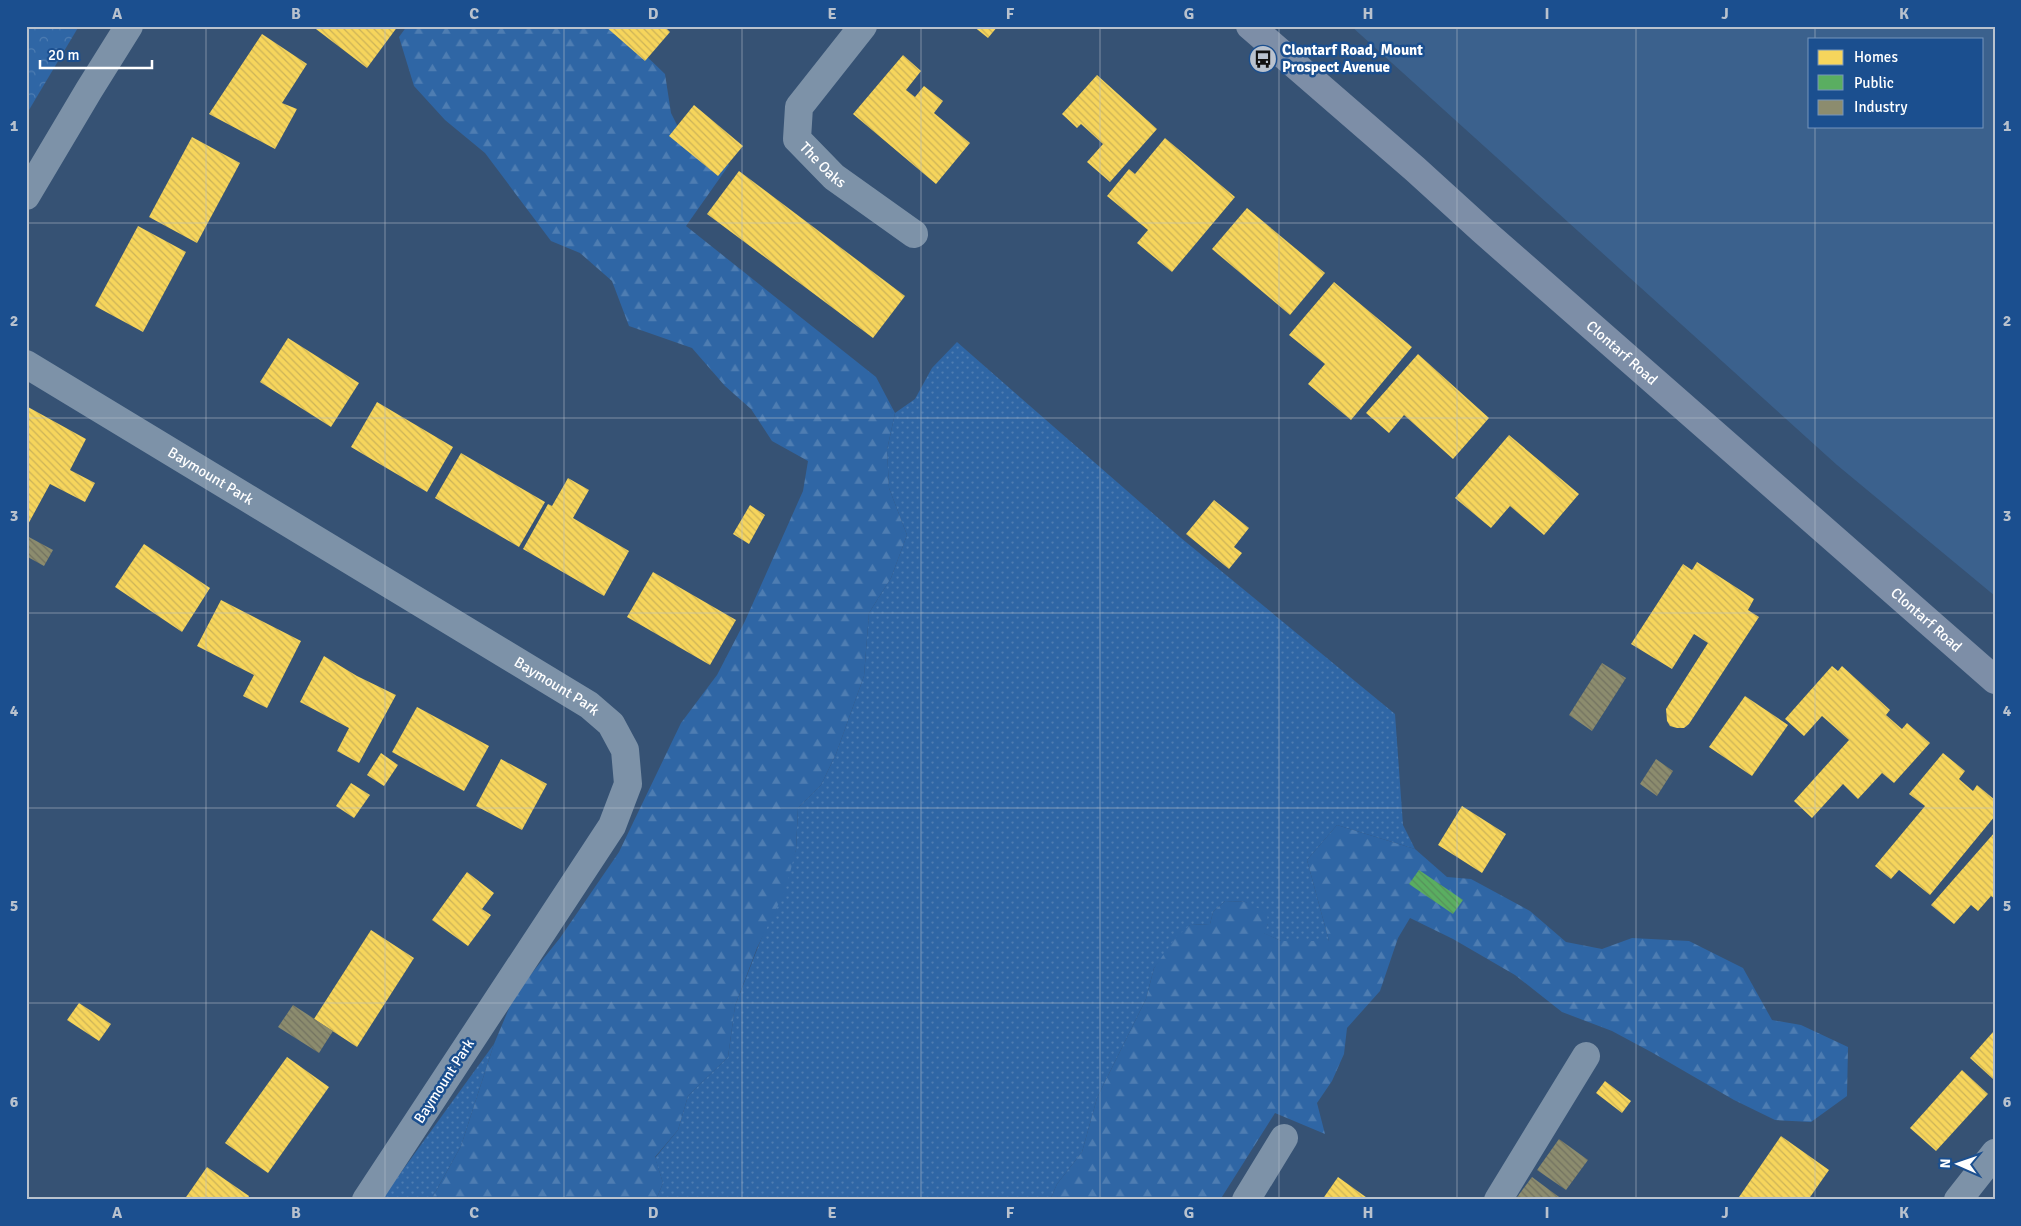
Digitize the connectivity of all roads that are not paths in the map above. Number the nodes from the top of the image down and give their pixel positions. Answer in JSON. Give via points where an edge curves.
{"nodes":[{"id":1,"x":129,"y":26,"type":"edge"},
{"id":2,"x":863,"y":26,"type":"edge"},
{"id":3,"x":1250,"y":26,"type":"edge"},
{"id":4,"x":26,"y":196,"type":"edge"},
{"id":5,"x":914,"y":234,"type":"dead end"},
{"id":6,"x":26,"y":364,"type":"edge"},
{"id":7,"x":1995,"y":680,"type":"edge"},
{"id":8,"x":1586,"y":1056,"type":"dead end"},
{"id":9,"x":1284,"y":1138,"type":"dead end"},
{"id":10,"x":1995,"y":1153,"type":"edge"},
{"id":11,"x":366,"y":1200,"type":"edge"},
{"id":12,"x":1246,"y":1200,"type":"edge"},
{"id":13,"x":1498,"y":1200,"type":"edge"},
{"id":14,"x":1958,"y":1200,"type":"edge"}],
"edges":[{"from":1,"to":4,"type":"street"},
{"from":2,"to":5,"type":"street","name":"The Oaks","via":[[798,107],[797,139],[834,177]]},
{"from":3,"to":7,"type":"main road","name":"Clontarf Road"},
{"from":6,"to":11,"type":"street","name":"Baymount Park","via":[[589,705],[611,724],[625,750],[628,784],[612,826]]},
{"from":8,"to":13,"type":"street"},
{"from":9,"to":12,"type":"street"},
{"from":10,"to":14,"type":"street"}]}
